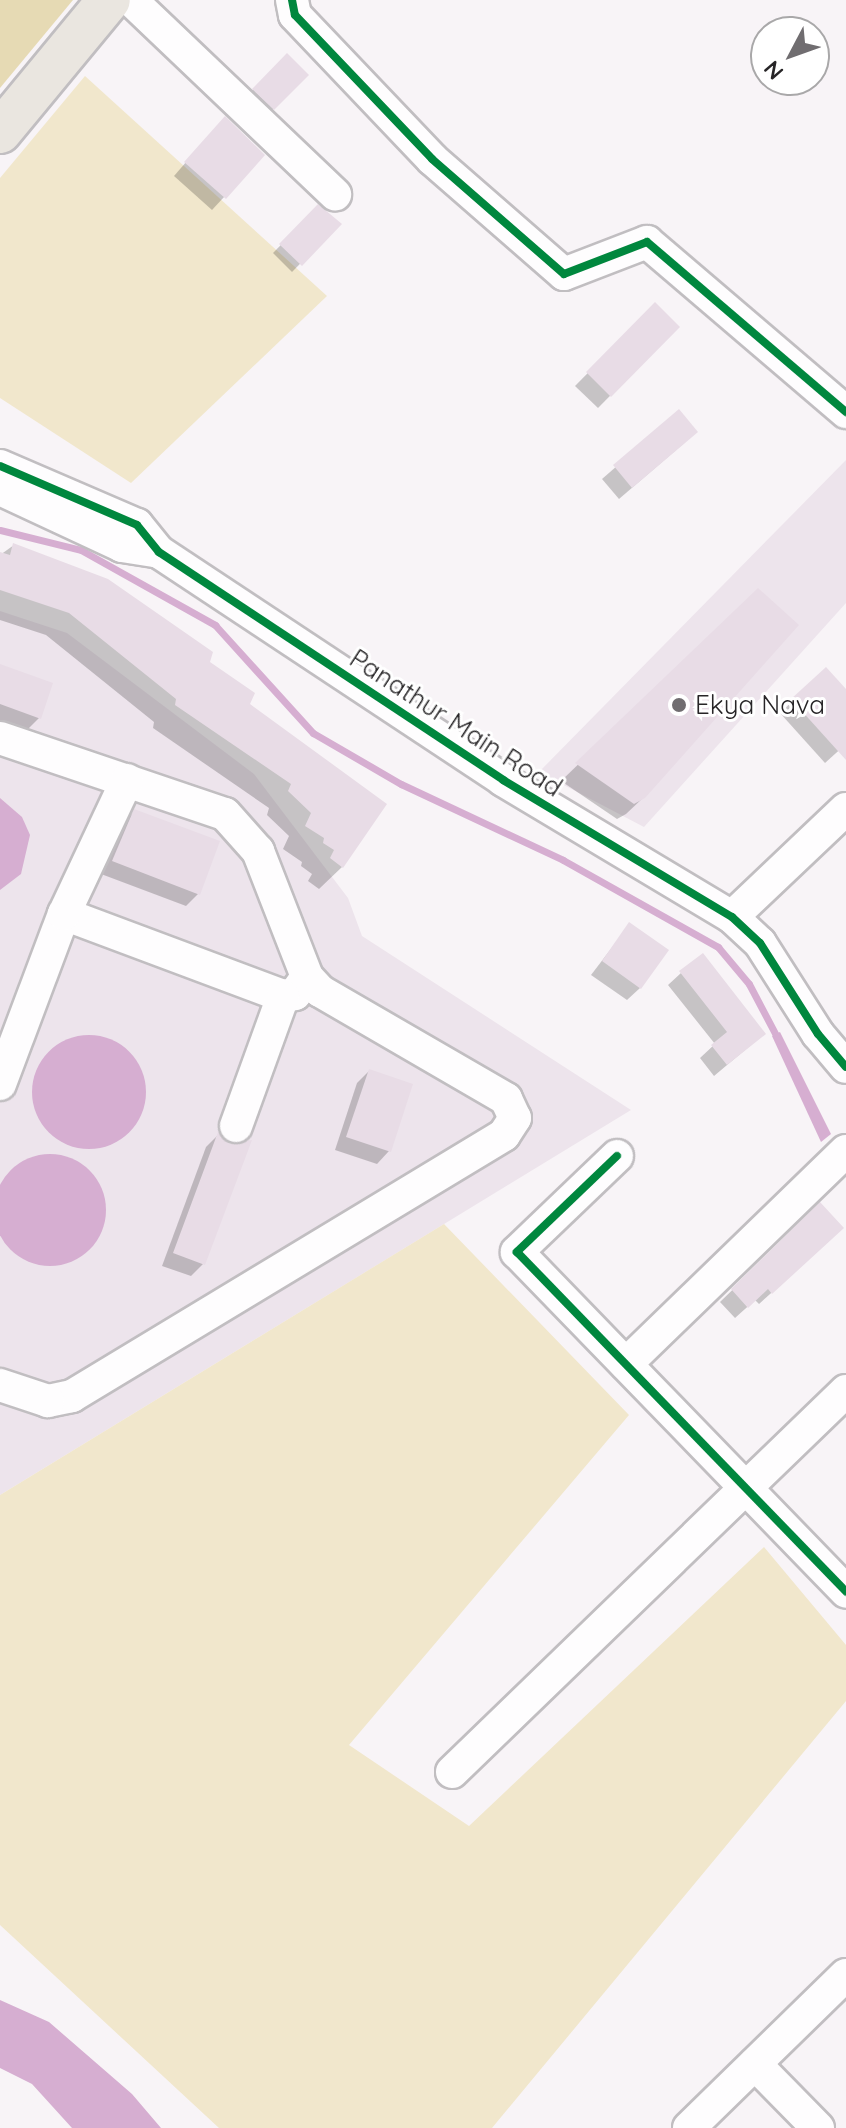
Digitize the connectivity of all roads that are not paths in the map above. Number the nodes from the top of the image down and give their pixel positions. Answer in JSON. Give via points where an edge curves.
{"nodes":[{"id":1,"x":109,"y":0,"type":"edge"},
{"id":2,"x":131,"y":0,"type":"edge"},
{"id":3,"x":292,"y":0,"type":"edge"},
{"id":4,"x":0,"y":132,"type":"edge"},
{"id":5,"x":335,"y":194,"type":"dead end"},
{"id":6,"x":846,"y":412,"type":"edge"},
{"id":7,"x":0,"y":466,"type":"edge"},
{"id":8,"x":0,"y":489,"type":"edge"},
{"id":9,"x":159,"y":552,"type":"junction"},
{"id":10,"x":0,"y":738,"type":"edge"},
{"id":11,"x":127,"y":780,"type":"junction"},
{"id":12,"x":846,"y":809,"type":"edge"},
{"id":13,"x":64,"y":914,"type":"junction"},
{"id":14,"x":732,"y":917,"type":"junction"},
{"id":15,"x":295,"y":986,"type":"junction"},
{"id":16,"x":846,"y":1067,"type":"edge"},
{"id":17,"x":0,"y":1084,"type":"edge"},
{"id":18,"x":236,"y":1126,"type":"dead end"},
{"id":19,"x":617,"y":1156,"type":"dead end"},
{"id":20,"x":840,"y":1157,"type":"edge"},
{"id":21,"x":626,"y":1364,"type":"junction"},
{"id":22,"x":0,"y":1385,"type":"edge"},
{"id":23,"x":846,"y":1391,"type":"edge"},
{"id":24,"x":746,"y":1488,"type":"junction"},
{"id":25,"x":844,"y":1587,"type":"edge"},
{"id":26,"x":452,"y":1772,"type":"dead end"},
{"id":27,"x":846,"y":1975,"type":"edge"},
{"id":28,"x":755,"y":2064,"type":"junction"},
{"id":29,"x":689,"y":2128,"type":"edge"},
{"id":30,"x":818,"y":2128,"type":"edge"}],
"edges":[{"from":1,"to":4,"type":"main road"},
{"from":2,"to":5,"type":"street"},
{"from":3,"to":6,"type":"street","via":[[295,15],[432,159],[564,274],[647,242]]},
{"from":7,"to":9,"type":"street","name":"Panathur Main Road","via":[[137,525]]},
{"from":8,"to":9,"type":"street","name":"Panathur Main Road","via":[[122,546]]},
{"from":9,"to":14,"type":"street","name":"Panathur Main Road","via":[[503,780]]},
{"from":10,"to":11,"type":"street"},
{"from":11,"to":13,"type":"street"},
{"from":11,"to":15,"type":"street","via":[[225,814],[242,830],[258,851]]},
{"from":12,"to":14,"type":"street"},
{"from":13,"to":15,"type":"street"},
{"from":13,"to":17,"type":"street"},
{"from":14,"to":16,"type":"street","name":"Panathur Main Road","via":[[760,943],[818,1034]]},
{"from":15,"to":18,"type":"street"},
{"from":15,"to":22,"type":"street","via":[[345,1007],[506,1099],[515,1111],[510,1130],[65,1400],[48,1401]]},
{"from":19,"to":21,"type":"street","via":[[517,1252]]},
{"from":20,"to":21,"type":"street"},
{"from":21,"to":24,"type":"street"},
{"from":23,"to":24,"type":"street"},
{"from":24,"to":25,"type":"street"},
{"from":24,"to":26,"type":"street"},
{"from":27,"to":28,"type":"street"},
{"from":28,"to":29,"type":"street"},
{"from":28,"to":30,"type":"street"}]}
